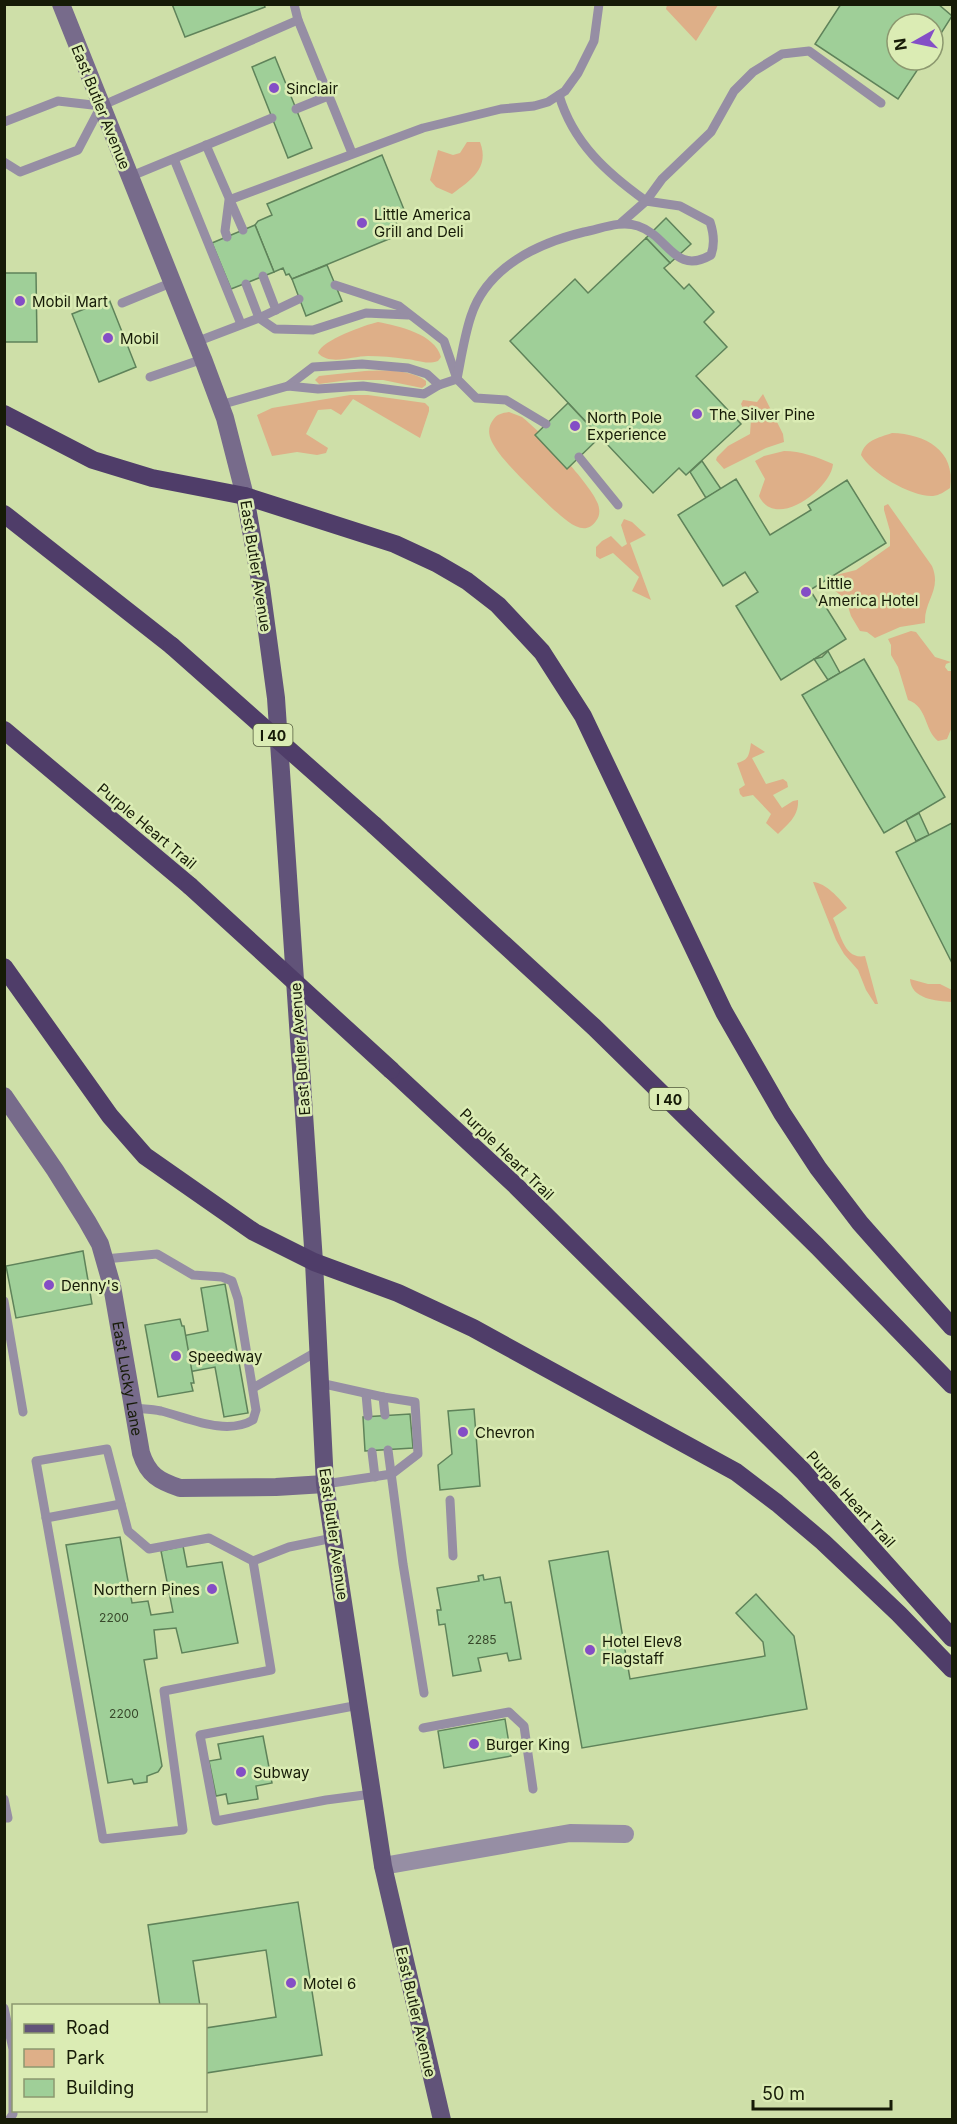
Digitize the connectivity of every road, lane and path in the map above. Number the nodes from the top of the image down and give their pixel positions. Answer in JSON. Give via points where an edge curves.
{"nodes":[{"id":1,"x":61,"y":4,"type":"edge"},
{"id":2,"x":294,"y":4,"type":"edge"},
{"id":3,"x":599,"y":4,"type":"edge"},
{"id":4,"x":298,"y":20,"type":"junction"},
{"id":5,"x":559,"y":95,"type":"junction"},
{"id":6,"x":328,"y":96,"type":"junction"},
{"id":7,"x":881,"y":103,"type":"dead end"},
{"id":8,"x":101,"y":106,"type":"junction"},
{"id":9,"x":296,"y":109,"type":"dead end"},
{"id":10,"x":272,"y":118,"type":"dead end"},
{"id":11,"x":4,"y":122,"type":"edge"},
{"id":12,"x":206,"y":146,"type":"junction"},
{"id":13,"x":352,"y":153,"type":"junction"},
{"id":14,"x":174,"y":159,"type":"junction"},
{"id":15,"x":4,"y":162,"type":"edge"},
{"id":16,"x":129,"y":177,"type":"junction"},
{"id":17,"x":229,"y":200,"type":"junction"},
{"id":18,"x":646,"y":201,"type":"junction"},
{"id":19,"x":621,"y":223,"type":"junction"},
{"id":20,"x":243,"y":230,"type":"dead end"},
{"id":21,"x":227,"y":237,"type":"dead end"},
{"id":22,"x":263,"y":276,"type":"dead end"},
{"id":23,"x":173,"y":282,"type":"junction"},
{"id":24,"x":246,"y":284,"type":"dead end"},
{"id":25,"x":336,"y":285,"type":"dead end"},
{"id":26,"x":299,"y":299,"type":"dead end"},
{"id":27,"x":122,"y":303,"type":"dead end"},
{"id":28,"x":276,"y":310,"type":"junction"},
{"id":29,"x":408,"y":315,"type":"junction"},
{"id":30,"x":259,"y":318,"type":"junction"},
{"id":31,"x":241,"y":324,"type":"junction"},
{"id":32,"x":199,"y":350,"type":"junction"},
{"id":33,"x":150,"y":377,"type":"dead end"},
{"id":34,"x":457,"y":380,"type":"junction"},
{"id":35,"x":439,"y":385,"type":"junction"},
{"id":36,"x":288,"y":386,"type":"junction"},
{"id":37,"x":220,"y":405,"type":"junction"},
{"id":38,"x":4,"y":414,"type":"edge"},
{"id":39,"x":546,"y":424,"type":"dead end"},
{"id":40,"x":579,"y":457,"type":"dead end"},
{"id":41,"x":245,"y":496,"type":"junction"},
{"id":42,"x":618,"y":505,"type":"dead end"},
{"id":43,"x":4,"y":514,"type":"edge"},
{"id":44,"x":4,"y":730,"type":"edge"},
{"id":45,"x":4,"y":967,"type":"edge"},
{"id":46,"x":4,"y":1096,"type":"edge"},
{"id":47,"x":105,"y":1259,"type":"junction"},
{"id":48,"x":314,"y":1262,"type":"junction"},
{"id":49,"x":4,"y":1301,"type":"edge"},
{"id":50,"x":952,"y":1327,"type":"edge"},
{"id":51,"x":318,"y":1351,"type":"junction"},
{"id":52,"x":320,"y":1383,"type":"junction"},
{"id":53,"x":952,"y":1385,"type":"edge"},
{"id":54,"x":253,"y":1388,"type":"junction"},
{"id":55,"x":366,"y":1394,"type":"junction"},
{"id":56,"x":383,"y":1397,"type":"junction"},
{"id":57,"x":133,"y":1408,"type":"junction"},
{"id":58,"x":23,"y":1412,"type":"dead end"},
{"id":59,"x":385,"y":1415,"type":"dead end"},
{"id":60,"x":368,"y":1416,"type":"dead end"},
{"id":61,"x":388,"y":1450,"type":"dead end"},
{"id":62,"x":372,"y":1452,"type":"dead end"},
{"id":63,"x":392,"y":1474,"type":"junction"},
{"id":64,"x":375,"y":1477,"type":"junction"},
{"id":65,"x":325,"y":1484,"type":"junction"},
{"id":66,"x":450,"y":1500,"type":"dead end"},
{"id":67,"x":121,"y":1504,"type":"junction"},
{"id":68,"x":46,"y":1518,"type":"junction"},
{"id":69,"x":333,"y":1538,"type":"junction"},
{"id":70,"x":453,"y":1556,"type":"dead end"},
{"id":71,"x":253,"y":1561,"type":"junction"},
{"id":72,"x":952,"y":1638,"type":"edge"},
{"id":73,"x":952,"y":1669,"type":"edge"},
{"id":74,"x":424,"y":1694,"type":"dead end"},
{"id":75,"x":359,"y":1705,"type":"junction"},
{"id":76,"x":423,"y":1728,"type":"dead end"},
{"id":77,"x":533,"y":1789,"type":"dead end"},
{"id":78,"x":372,"y":1794,"type":"junction"},
{"id":79,"x":4,"y":1799,"type":"edge"},
{"id":80,"x":4,"y":1818,"type":"edge"},
{"id":81,"x":625,"y":1834,"type":"dead end"},
{"id":82,"x":383,"y":1866,"type":"junction"},
{"id":83,"x":4,"y":2008,"type":"edge"},
{"id":84,"x":12,"y":2044,"type":"edge"},
{"id":85,"x":442,"y":2120,"type":"edge"}],
"edges":[{"from":1,"to":8,"type":"street","name":"East Butler Avenue"},
{"from":2,"to":4,"type":"lane"},
{"from":3,"to":5,"type":"lane","via":[[594,41],[578,73]]},
{"from":4,"to":6,"type":"lane"},
{"from":4,"to":8,"type":"lane"},
{"from":5,"to":13,"type":"lane","via":[[534,106],[501,109],[423,128]]},
{"from":5,"to":18,"type":"lane","via":[[564,111],[590,153]]},
{"from":6,"to":9,"type":"lane"},
{"from":6,"to":13,"type":"lane"},
{"from":7,"to":18,"type":"lane","via":[[809,51],[782,54],[753,72],[734,91],[711,132],[662,179]]},
{"from":8,"to":11,"type":"lane","via":[[58,101]]},
{"from":8,"to":15,"type":"lane","via":[[78,150],[20,172]]},
{"from":8,"to":16,"type":"street","name":"East Butler Avenue"},
{"from":10,"to":12,"type":"lane"},
{"from":12,"to":14,"type":"lane"},
{"from":12,"to":17,"type":"lane"},
{"from":13,"to":17,"type":"lane"},
{"from":14,"to":16,"type":"lane"},
{"from":14,"to":31,"type":"lane"},
{"from":16,"to":23,"type":"street","name":"East Butler Avenue"},
{"from":17,"to":20,"type":"lane"},
{"from":17,"to":21,"type":"lane"},
{"from":18,"to":19,"type":"lane"},
{"from":18,"to":19,"type":"lane","via":[[680,206],[710,222],[714,237],[711,255],[690,263],[679,258],[652,232]]},
{"from":19,"to":34,"type":"lane","via":[[536,247],[501,272],[471,316]]},
{"from":22,"to":28,"type":"lane"},
{"from":23,"to":27,"type":"lane"},
{"from":23,"to":32,"type":"street","name":"East Butler Avenue"},
{"from":24,"to":30,"type":"lane"},
{"from":25,"to":29,"type":"lane","via":[[399,306]]},
{"from":26,"to":28,"type":"lane"},
{"from":28,"to":30,"type":"lane"},
{"from":29,"to":30,"type":"lane","via":[[366,313],[313,330],[275,329]]},
{"from":29,"to":34,"type":"lane","via":[[444,340]]},
{"from":30,"to":31,"type":"lane"},
{"from":31,"to":32,"type":"lane"},
{"from":32,"to":33,"type":"lane"},
{"from":32,"to":37,"type":"street","name":"East Butler Avenue"},
{"from":34,"to":35,"type":"lane"},
{"from":34,"to":39,"type":"lane","via":[[476,398],[506,400]]},
{"from":35,"to":36,"type":"lane","via":[[424,394],[363,386]]},
{"from":35,"to":36,"type":"lane","via":[[427,374],[408,368],[362,364],[313,367]]},
{"from":36,"to":37,"type":"lane"},
{"from":37,"to":41,"type":"street","name":"East Butler Avenue"},
{"from":38,"to":41,"type":"highway","via":[[93,460],[152,478]]},
{"from":40,"to":42,"type":"lane"},
{"from":41,"to":48,"type":"main road","name":"East Butler Avenue","via":[[276,698]]},
{"from":41,"to":50,"type":"highway","via":[[395,544],[436,563],[498,605],[542,652],[583,716],[724,1012],[782,1113],[860,1223]]},
{"from":43,"to":53,"type":"highway","number":"I 40","bridge":true,"via":[[172,646],[594,1027]]},
{"from":44,"to":72,"type":"highway","name":"Purple Heart Trail","bridge":true,"via":[[190,886],[516,1186],[802,1471]]},
{"from":45,"to":48,"type":"highway","via":[[110,1116],[145,1156],[254,1232]]},
{"from":46,"to":47,"type":"street","name":"East Lucky Lane","via":[[87,1221]]},
{"from":47,"to":54,"type":"lane","via":[[157,1254],[194,1275],[222,1276],[232,1281]]},
{"from":47,"to":57,"type":"street","name":"East Lucky Lane"},
{"from":48,"to":51,"type":"main road","name":"East Butler Avenue"},
{"from":48,"to":73,"type":"highway","via":[[398,1293],[473,1328],[736,1472],[823,1542]]},
{"from":49,"to":58,"type":"lane"},
{"from":51,"to":52,"type":"main road","name":"East Butler Avenue"},
{"from":51,"to":54,"type":"lane"},
{"from":52,"to":55,"type":"lane"},
{"from":52,"to":65,"type":"main road","name":"East Butler Avenue"},
{"from":54,"to":57,"type":"lane","via":[[256,1410],[253,1420],[244,1425],[201,1424],[159,1411]]},
{"from":55,"to":56,"type":"lane"},
{"from":55,"to":60,"type":"lane"},
{"from":56,"to":59,"type":"lane"},
{"from":56,"to":63,"type":"lane","via":[[415,1402],[418,1454]]},
{"from":57,"to":65,"type":"street","name":"East Lucky Lane","via":[[146,1467],[166,1484],[180,1488]]},
{"from":61,"to":63,"type":"lane"},
{"from":62,"to":64,"type":"lane"},
{"from":63,"to":64,"type":"lane"},
{"from":63,"to":74,"type":"lane"},
{"from":64,"to":65,"type":"lane"},
{"from":65,"to":69,"type":"main road","name":"East Butler Avenue"},
{"from":66,"to":70,"type":"lane"},
{"from":67,"to":68,"type":"lane"},
{"from":67,"to":68,"type":"lane","via":[[107,1449],[36,1461]]},
{"from":67,"to":71,"type":"lane","via":[[128,1531],[149,1549],[209,1538]]},
{"from":68,"to":71,"type":"lane","via":[[103,1839],[183,1830],[164,1691],[271,1670]]},
{"from":69,"to":71,"type":"lane","via":[[289,1547]]},
{"from":69,"to":75,"type":"main road","name":"East Butler Avenue"},
{"from":75,"to":78,"type":"main road","name":"East Butler Avenue"},
{"from":75,"to":78,"type":"lane","via":[[200,1735],[216,1821]]},
{"from":76,"to":77,"type":"lane","via":[[509,1712],[524,1726]]},
{"from":78,"to":82,"type":"main road","name":"East Butler Avenue"},
{"from":79,"to":80,"type":"lane","via":[[8,1818]]},
{"from":81,"to":82,"type":"street","via":[[570,1833]]},
{"from":82,"to":85,"type":"main road","name":"East Butler Avenue"},
{"from":83,"to":84,"type":"lane"}]}
